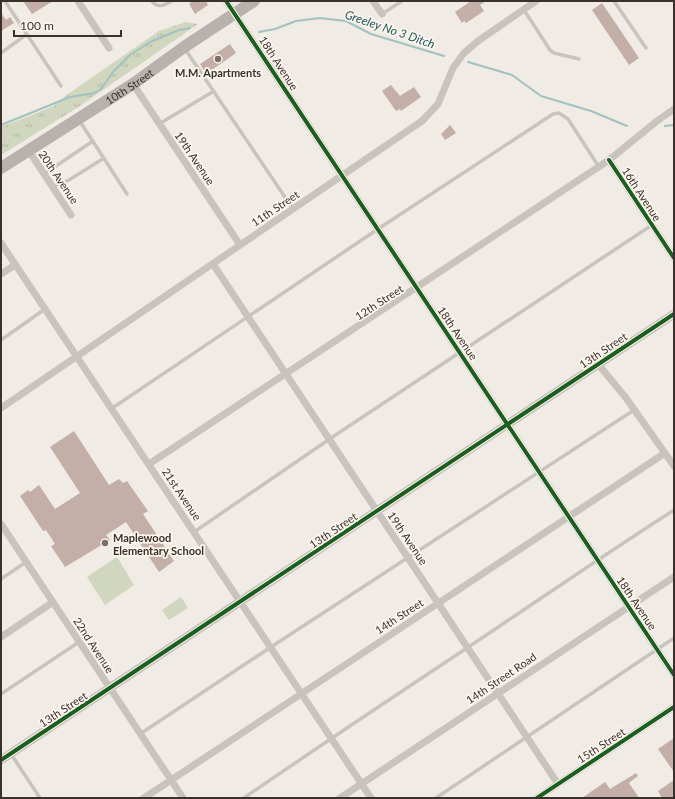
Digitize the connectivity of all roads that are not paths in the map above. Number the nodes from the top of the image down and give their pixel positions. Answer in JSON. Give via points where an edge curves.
{"nodes":[{"id":1,"x":6,"y":1,"type":"edge"},
{"id":2,"x":78,"y":1,"type":"edge"},
{"id":3,"x":152,"y":1,"type":"edge"},
{"id":4,"x":172,"y":1,"type":"edge"},
{"id":5,"x":226,"y":1,"type":"edge"},
{"id":6,"x":254,"y":1,"type":"edge"},
{"id":7,"x":373,"y":1,"type":"edge"},
{"id":8,"x":402,"y":1,"type":"edge"},
{"id":9,"x":536,"y":1,"type":"edge"},
{"id":10,"x":614,"y":1,"type":"edge"},
{"id":11,"x":523,"y":9,"type":"junction"},
{"id":12,"x":235,"y":14,"type":"junction"},
{"id":13,"x":382,"y":14,"type":"joint"},
{"id":14,"x":27,"y":34,"type":"junction"},
{"id":15,"x":184,"y":47,"type":"junction"},
{"id":16,"x":110,"y":48,"type":"dead end"},
{"id":17,"x":646,"y":48,"type":"dead end"},
{"id":18,"x":1,"y":53,"type":"edge"},
{"id":19,"x":578,"y":59,"type":"dead end"},
{"id":20,"x":132,"y":84,"type":"junction"},
{"id":21,"x":61,"y":86,"type":"dead end"},
{"id":22,"x":214,"y":91,"type":"junction"},
{"id":23,"x":674,"y":109,"type":"edge"},
{"id":24,"x":78,"y":119,"type":"junction"},
{"id":25,"x":159,"y":124,"type":"junction"},
{"id":26,"x":93,"y":141,"type":"junction"},
{"id":27,"x":29,"y":151,"type":"junction"},
{"id":28,"x":104,"y":158,"type":"junction"},
{"id":29,"x":609,"y":160,"type":"junction"},
{"id":30,"x":599,"y":167,"type":"junction"},
{"id":31,"x":1,"y":168,"type":"edge"},
{"id":32,"x":44,"y":174,"type":"junction"},
{"id":33,"x":343,"y":175,"type":"junction"},
{"id":34,"x":52,"y":187,"type":"junction"},
{"id":35,"x":127,"y":194,"type":"dead end"},
{"id":36,"x":293,"y":209,"type":"junction"},
{"id":37,"x":71,"y":215,"type":"dead end"},
{"id":38,"x":652,"y":225,"type":"junction"},
{"id":39,"x":378,"y":229,"type":"junction"},
{"id":40,"x":1,"y":243,"type":"edge"},
{"id":41,"x":240,"y":245,"type":"junction"},
{"id":42,"x":674,"y":258,"type":"edge"},
{"id":43,"x":213,"y":264,"type":"junction"},
{"id":44,"x":15,"y":265,"type":"junction"},
{"id":45,"x":1,"y":274,"type":"edge"},
{"id":46,"x":417,"y":287,"type":"junction"},
{"id":47,"x":45,"y":309,"type":"junction"},
{"id":48,"x":674,"y":314,"type":"edge"},
{"id":49,"x":248,"y":316,"type":"junction"},
{"id":50,"x":1,"y":340,"type":"edge"},
{"id":51,"x":460,"y":352,"type":"junction"},
{"id":52,"x":76,"y":356,"type":"junction"},
{"id":53,"x":598,"y":364,"type":"junction"},
{"id":54,"x":286,"y":373,"type":"junction"},
{"id":55,"x":1,"y":408,"type":"edge"},
{"id":56,"x":111,"y":409,"type":"junction"},
{"id":57,"x":634,"y":410,"type":"junction"},
{"id":58,"x":508,"y":424,"type":"junction"},
{"id":59,"x":329,"y":439,"type":"junction"},
{"id":60,"x":665,"y":453,"type":"junction"},
{"id":61,"x":149,"y":464,"type":"junction"},
{"id":62,"x":674,"y":466,"type":"edge"},
{"id":63,"x":539,"y":471,"type":"junction"},
{"id":64,"x":674,"y":510,"type":"edge"},
{"id":65,"x":377,"y":511,"type":"junction"},
{"id":66,"x":569,"y":517,"type":"junction"},
{"id":67,"x":1,"y":524,"type":"edge"},
{"id":68,"x":194,"y":532,"type":"junction"},
{"id":69,"x":408,"y":558,"type":"junction"},
{"id":70,"x":597,"y":560,"type":"junction"},
{"id":71,"x":26,"y":562,"type":"junction"},
{"id":72,"x":674,"y":577,"type":"edge"},
{"id":73,"x":1,"y":580,"type":"edge"},
{"id":74,"x":53,"y":602,"type":"junction"},
{"id":75,"x":240,"y":602,"type":"junction"},
{"id":76,"x":438,"y":604,"type":"junction"},
{"id":77,"x":629,"y":607,"type":"junction"},
{"id":78,"x":1,"y":638,"type":"edge"},
{"id":79,"x":674,"y":638,"type":"edge"},
{"id":80,"x":79,"y":642,"type":"junction"},
{"id":81,"x":271,"y":647,"type":"junction"},
{"id":82,"x":467,"y":648,"type":"junction"},
{"id":83,"x":657,"y":649,"type":"junction"},
{"id":84,"x":674,"y":675,"type":"edge"},
{"id":85,"x":110,"y":689,"type":"junction"},
{"id":86,"x":498,"y":693,"type":"junction"},
{"id":87,"x":1,"y":694,"type":"edge"},
{"id":88,"x":301,"y":694,"type":"junction"},
{"id":89,"x":674,"y":707,"type":"edge"},
{"id":90,"x":140,"y":734,"type":"junction"},
{"id":91,"x":331,"y":737,"type":"junction"},
{"id":92,"x":526,"y":737,"type":"junction"},
{"id":93,"x":10,"y":754,"type":"junction"},
{"id":94,"x":1,"y":760,"type":"edge"},
{"id":95,"x":171,"y":780,"type":"junction"},
{"id":96,"x":362,"y":784,"type":"junction"},
{"id":97,"x":558,"y":784,"type":"junction"},
{"id":98,"x":40,"y":798,"type":"edge"},
{"id":99,"x":144,"y":798,"type":"edge"},
{"id":100,"x":183,"y":798,"type":"edge"},
{"id":101,"x":244,"y":798,"type":"edge"},
{"id":102,"x":340,"y":798,"type":"edge"},
{"id":103,"x":371,"y":798,"type":"edge"},
{"id":104,"x":436,"y":798,"type":"edge"},
{"id":105,"x":537,"y":798,"type":"edge"}],
"edges":[{"from":1,"to":14,"type":"lane"},
{"from":2,"to":16,"type":"street"},
{"from":3,"to":4,"type":"lane","via":[[158,6]]},
{"from":5,"to":12,"type":"street","name":"18th Avenue"},
{"from":6,"to":12,"type":"main road","name":"10th Street"},
{"from":7,"to":13,"type":"street"},
{"from":8,"to":13,"type":"lane"},
{"from":9,"to":11,"type":"street","name":"11th Street"},
{"from":10,"to":17,"type":"lane"},
{"from":11,"to":19,"type":"lane","via":[[550,50]]},
{"from":11,"to":33,"type":"street","name":"11th Street","via":[[464,53],[453,68],[438,104],[422,121]]},
{"from":12,"to":15,"type":"main road","name":"10th Street"},
{"from":12,"to":33,"type":"street","name":"18th Avenue","via":[[254,48]]},
{"from":14,"to":18,"type":"lane"},
{"from":14,"to":21,"type":"lane"},
{"from":15,"to":20,"type":"main road","name":"10th Street"},
{"from":15,"to":22,"type":"lane"},
{"from":20,"to":24,"type":"main road","name":"10th Street"},
{"from":20,"to":25,"type":"street","name":"19th Avenue"},
{"from":22,"to":25,"type":"lane"},
{"from":22,"to":36,"type":"lane"},
{"from":23,"to":29,"type":"street","name":"12th Street"},
{"from":24,"to":26,"type":"lane"},
{"from":24,"to":27,"type":"main road","name":"10th Street"},
{"from":25,"to":41,"type":"street","name":"19th Avenue"},
{"from":26,"to":28,"type":"lane"},
{"from":26,"to":32,"type":"lane"},
{"from":27,"to":31,"type":"main road","name":"10th Street"},
{"from":27,"to":32,"type":"street","name":"20th Avenue"},
{"from":28,"to":34,"type":"lane","via":[[69,180]]},
{"from":28,"to":35,"type":"lane"},
{"from":29,"to":30,"type":"street","name":"12th Street"},
{"from":29,"to":38,"type":"street","name":"16th Avenue"},
{"from":30,"to":39,"type":"lane","via":[[568,119],[559,113],[553,114]]},
{"from":30,"to":46,"type":"street","name":"12th Street"},
{"from":32,"to":34,"type":"street","name":"20th Avenue"},
{"from":33,"to":36,"type":"street","name":"11th Street"},
{"from":33,"to":39,"type":"street","name":"18th Avenue"},
{"from":34,"to":37,"type":"street","name":"20th Avenue"},
{"from":36,"to":41,"type":"street","name":"11th Street"},
{"from":38,"to":42,"type":"street","name":"16th Avenue"},
{"from":38,"to":51,"type":"lane"},
{"from":39,"to":46,"type":"street","name":"18th Avenue"},
{"from":39,"to":49,"type":"lane"},
{"from":40,"to":44,"type":"street","name":"21st Avenue"},
{"from":41,"to":43,"type":"street","name":"11th Street"},
{"from":43,"to":49,"type":"street","name":"19th Avenue"},
{"from":43,"to":52,"type":"street","name":"11th Street"},
{"from":44,"to":45,"type":"street"},
{"from":44,"to":47,"type":"street","name":"21st Avenue"},
{"from":46,"to":51,"type":"street","name":"18th Avenue"},
{"from":46,"to":54,"type":"street","name":"12th Street"},
{"from":47,"to":50,"type":"lane"},
{"from":47,"to":52,"type":"street","name":"21st Avenue"},
{"from":48,"to":53,"type":"street","name":"13th Street"},
{"from":49,"to":54,"type":"street","name":"19th Avenue"},
{"from":49,"to":56,"type":"lane"},
{"from":51,"to":58,"type":"street","name":"18th Avenue"},
{"from":51,"to":59,"type":"lane"},
{"from":52,"to":55,"type":"street","name":"11th Street"},
{"from":52,"to":56,"type":"street","name":"21st Avenue"},
{"from":53,"to":57,"type":"street"},
{"from":53,"to":58,"type":"street","name":"13th Street"},
{"from":54,"to":59,"type":"street","name":"19th Avenue"},
{"from":54,"to":61,"type":"street","name":"12th Street"},
{"from":56,"to":61,"type":"street","name":"21st Avenue"},
{"from":57,"to":60,"type":"street"},
{"from":57,"to":63,"type":"lane"},
{"from":58,"to":63,"type":"street","name":"18th Avenue"},
{"from":58,"to":65,"type":"street","name":"13th Street"},
{"from":59,"to":65,"type":"street","name":"19th Avenue"},
{"from":59,"to":68,"type":"lane"},
{"from":60,"to":62,"type":"street"},
{"from":60,"to":66,"type":"street","name":"14th Street"},
{"from":61,"to":68,"type":"street","name":"21st Avenue"},
{"from":63,"to":66,"type":"street","name":"18th Avenue"},
{"from":63,"to":69,"type":"lane"},
{"from":64,"to":70,"type":"lane"},
{"from":65,"to":69,"type":"street","name":"19th Avenue"},
{"from":65,"to":75,"type":"street","name":"13th Street"},
{"from":66,"to":70,"type":"street","name":"18th Avenue"},
{"from":66,"to":76,"type":"street","name":"14th Street"},
{"from":67,"to":71,"type":"street","name":"22nd Avenue"},
{"from":68,"to":75,"type":"street","name":"21st Avenue"},
{"from":69,"to":76,"type":"street","name":"19th Avenue"},
{"from":69,"to":81,"type":"lane"},
{"from":70,"to":77,"type":"street","name":"18th Avenue"},
{"from":70,"to":82,"type":"lane"},
{"from":71,"to":73,"type":"lane"},
{"from":71,"to":74,"type":"street","name":"22nd Avenue"},
{"from":72,"to":77,"type":"street","name":"14th Street Road"},
{"from":74,"to":78,"type":"street"},
{"from":74,"to":80,"type":"street","name":"22nd Avenue"},
{"from":75,"to":81,"type":"street","name":"21st Avenue"},
{"from":75,"to":85,"type":"street","name":"13th Street"},
{"from":76,"to":82,"type":"street","name":"19th Avenue"},
{"from":76,"to":88,"type":"street","name":"14th Street"},
{"from":77,"to":83,"type":"street","name":"18th Avenue"},
{"from":77,"to":86,"type":"street","name":"14th Street Road"},
{"from":79,"to":83,"type":"lane"},
{"from":80,"to":85,"type":"street","name":"22nd Avenue"},
{"from":80,"to":87,"type":"lane"},
{"from":81,"to":88,"type":"street","name":"21st Avenue"},
{"from":81,"to":90,"type":"lane"},
{"from":82,"to":86,"type":"street","name":"19th Avenue"},
{"from":82,"to":91,"type":"lane"},
{"from":83,"to":84,"type":"street","name":"18th Avenue"},
{"from":83,"to":92,"type":"lane"},
{"from":85,"to":90,"type":"street","name":"22nd Avenue"},
{"from":85,"to":93,"type":"street","name":"13th Street"},
{"from":86,"to":92,"type":"street","name":"19th Avenue"},
{"from":86,"to":96,"type":"street","name":"14th Street Road"},
{"from":88,"to":91,"type":"street","name":"21st Avenue"},
{"from":88,"to":95,"type":"street","name":"14th Street"},
{"from":89,"to":97,"type":"street","name":"15th Street"},
{"from":90,"to":95,"type":"street","name":"22nd Avenue"},
{"from":91,"to":96,"type":"street","name":"21st Avenue"},
{"from":91,"to":101,"type":"lane"},
{"from":92,"to":97,"type":"street","name":"19th Avenue"},
{"from":92,"to":104,"type":"lane"},
{"from":93,"to":94,"type":"street","name":"13th Street"},
{"from":93,"to":98,"type":"lane"},
{"from":95,"to":99,"type":"street","name":"14th Street"},
{"from":95,"to":100,"type":"street","name":"22nd Avenue"},
{"from":96,"to":102,"type":"street","name":"14th Street Road"},
{"from":96,"to":103,"type":"street","name":"21st Avenue"},
{"from":97,"to":105,"type":"street","name":"15th Street"}]}
